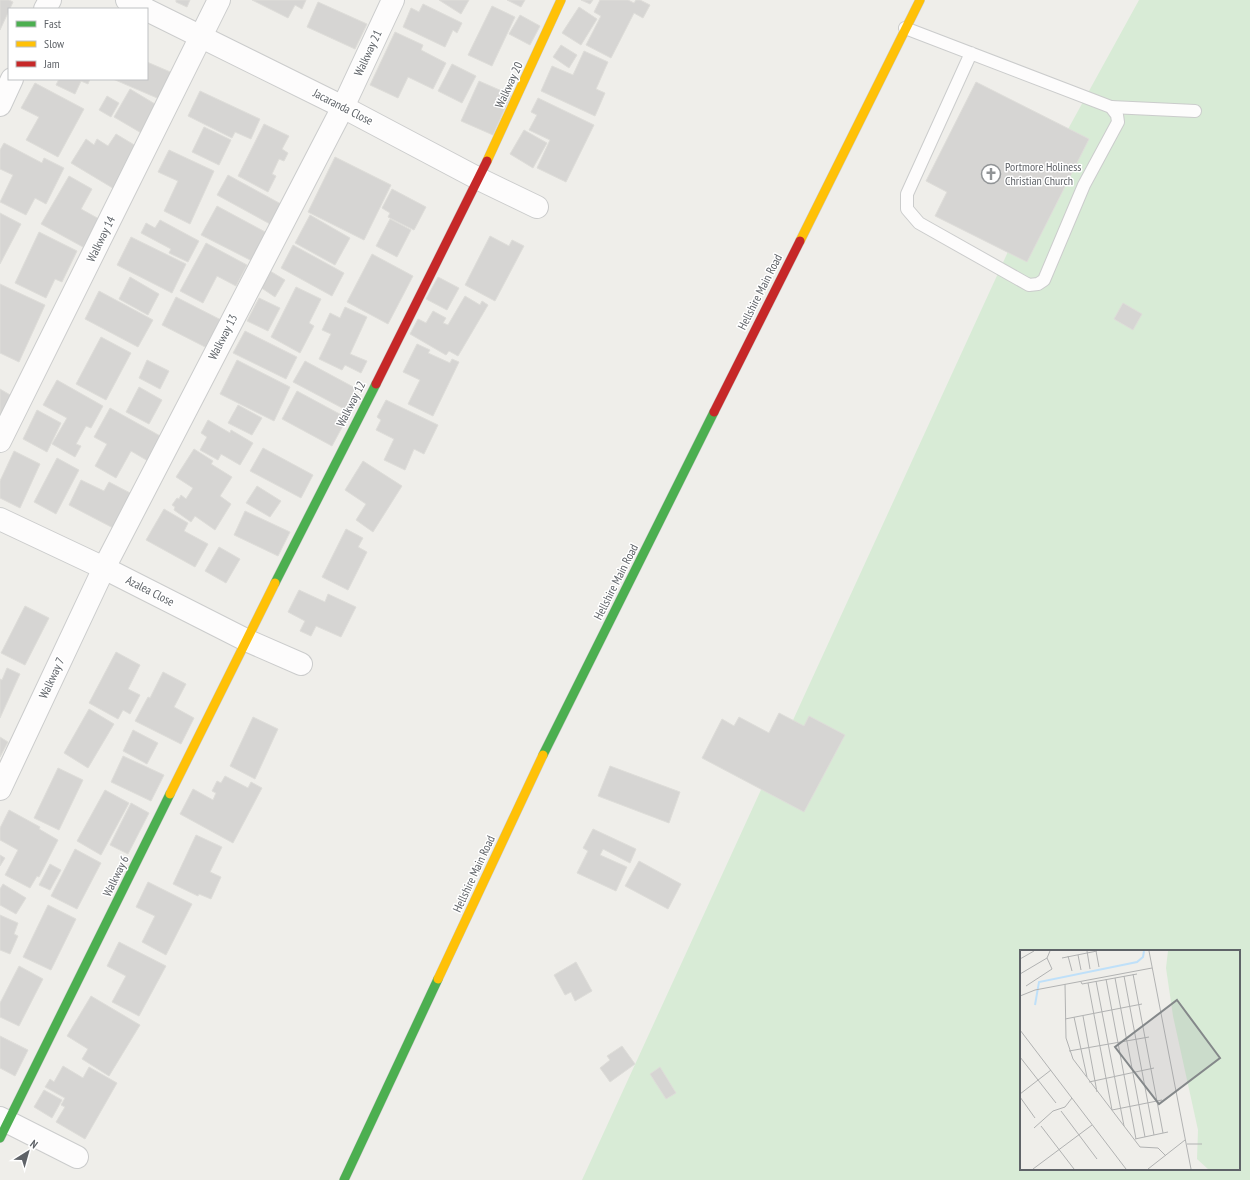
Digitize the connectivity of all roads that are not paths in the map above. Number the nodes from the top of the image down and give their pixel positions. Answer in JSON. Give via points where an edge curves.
{"nodes":[{"id":1,"x":127,"y":0,"type":"edge"},
{"id":2,"x":218,"y":0,"type":"edge"},
{"id":3,"x":393,"y":0,"type":"edge"},
{"id":4,"x":561,"y":0,"type":"edge"},
{"id":5,"x":920,"y":0,"type":"edge"},
{"id":6,"x":142,"y":8,"type":"edge"},
{"id":7,"x":148,"y":11,"type":"edge"},
{"id":8,"x":905,"y":28,"type":"junction"},
{"id":9,"x":201,"y":37,"type":"junction"},
{"id":10,"x":971,"y":53,"type":"junction"},
{"id":11,"x":12,"y":80,"type":"edge"},
{"id":12,"x":0,"y":104,"type":"edge"},
{"id":13,"x":343,"y":107,"type":"junction"},
{"id":14,"x":1111,"y":107,"type":"junction"},
{"id":15,"x":1195,"y":111,"type":"dead end"},
{"id":16,"x":479,"y":179,"type":"junction"},
{"id":17,"x":537,"y":207,"type":"dead end"},
{"id":18,"x":0,"y":441,"type":"edge"},
{"id":19,"x":0,"y":520,"type":"edge"},
{"id":20,"x":104,"y":568,"type":"junction"},
{"id":21,"x":246,"y":640,"type":"junction"},
{"id":22,"x":301,"y":664,"type":"dead end"},
{"id":23,"x":0,"y":789,"type":"edge"},
{"id":24,"x":3,"y":1126,"type":"edge"},
{"id":25,"x":77,"y":1157,"type":"dead end"},
{"id":26,"x":344,"y":1180,"type":"edge"}],
"edges":[{"from":1,"to":6,"type":"street","name":"Jacaranda Close"},
{"from":2,"to":9,"type":"street","name":"Walkway 14"},
{"from":3,"to":13,"type":"street","name":"Walkway 21"},
{"from":4,"to":16,"type":"main road","name":"Walkway 20"},
{"from":5,"to":8,"type":"main road","name":"Hellshire Main Road"},
{"from":7,"to":9,"type":"street","name":"Jacaranda Close"},
{"from":8,"to":10,"type":"lane"},
{"from":8,"to":26,"type":"main road","name":"Hellshire Main Road","via":[[544,753]]},
{"from":9,"to":13,"type":"street","name":"Jacaranda Close"},
{"from":9,"to":18,"type":"street","name":"Walkway 14"},
{"from":10,"to":14,"type":"lane"},
{"from":10,"to":14,"type":"lane","via":[[907,194],[907,209],[919,223],[1029,284],[1038,284],[1044,280],[1084,184],[1118,122],[1117,115]]},
{"from":11,"to":12,"type":"street"},
{"from":13,"to":16,"type":"street","name":"Jacaranda Close"},
{"from":13,"to":20,"type":"street","name":"Walkway 13"},
{"from":14,"to":15,"type":"lane"},
{"from":16,"to":17,"type":"street","name":"Jacaranda Close"},
{"from":16,"to":21,"type":"main road","name":"Walkway 12"},
{"from":19,"to":20,"type":"street","name":"Azalea Close"},
{"from":20,"to":21,"type":"street","name":"Azalea Close"},
{"from":20,"to":23,"type":"street","name":"Walkway 7"},
{"from":21,"to":22,"type":"street","name":"Azalea Close"},
{"from":21,"to":24,"type":"main road","name":"Walkway 6"},
{"from":24,"to":25,"type":"street"}]}
